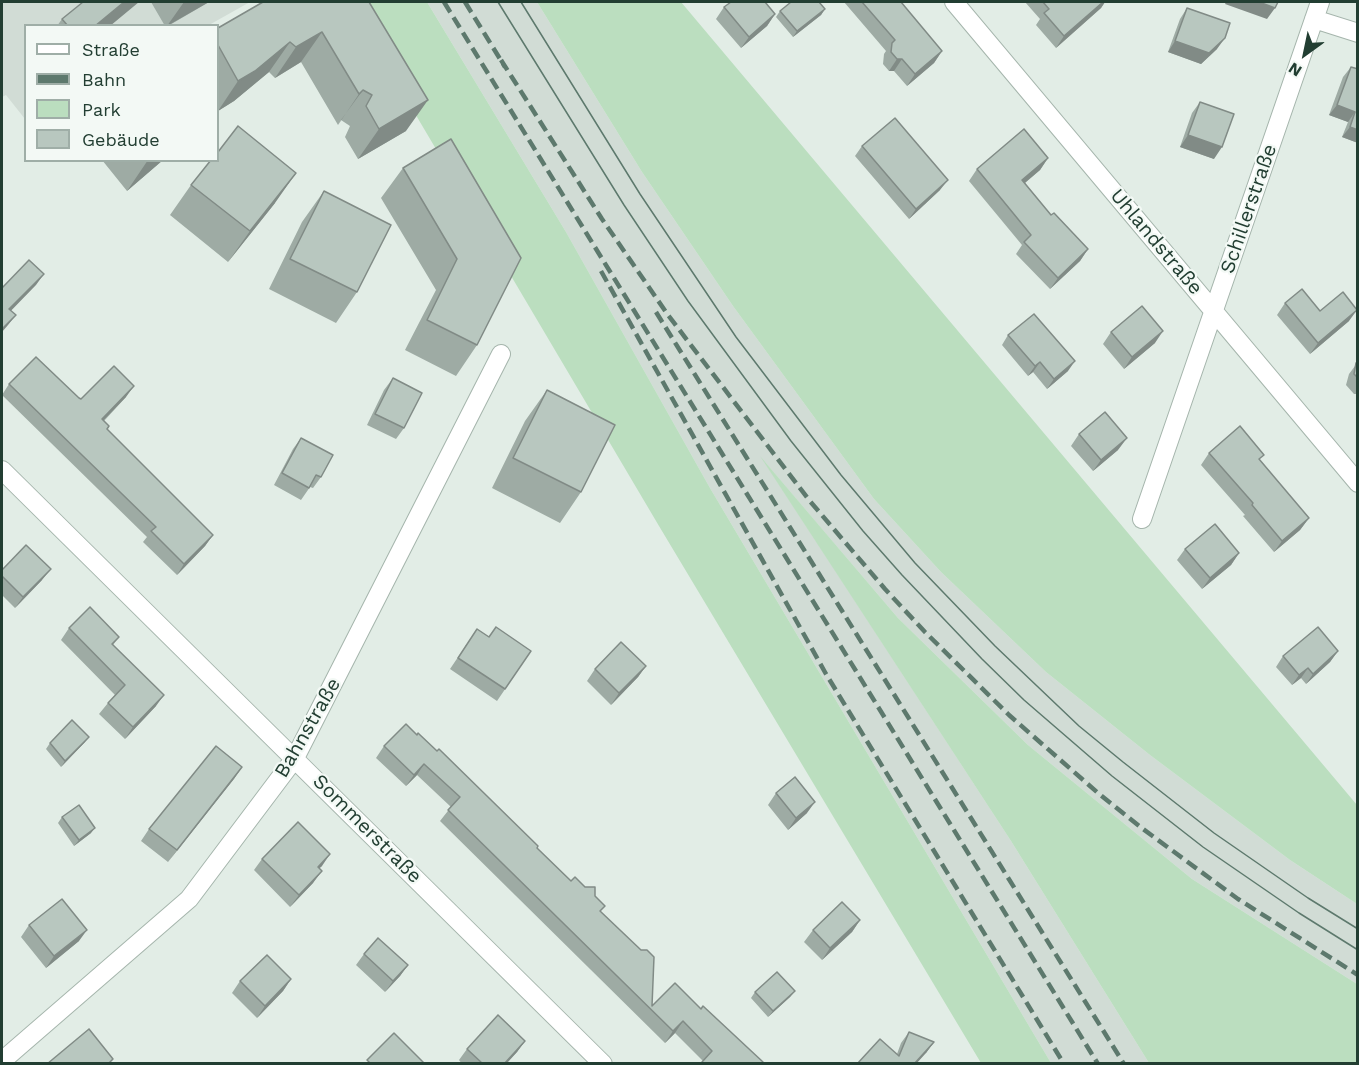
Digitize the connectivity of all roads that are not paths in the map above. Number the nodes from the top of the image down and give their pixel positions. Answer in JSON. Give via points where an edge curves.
{"nodes":[{"id":1,"x":954,"y":2,"type":"edge"},
{"id":2,"x":1317,"y":10,"type":"edge"},
{"id":3,"x":1358,"y":33,"type":"edge"},
{"id":4,"x":1214,"y":312,"type":"junction"},
{"id":5,"x":501,"y":354,"type":"dead end"},
{"id":6,"x":2,"y":470,"type":"edge"},
{"id":7,"x":1358,"y":483,"type":"edge"},
{"id":8,"x":1143,"y":519,"type":"dead end"},
{"id":9,"x":295,"y":758,"type":"junction"},
{"id":10,"x":2,"y":1061,"type":"edge"},
{"id":11,"x":603,"y":1064,"type":"edge"}],
"edges":[{"from":1,"to":4,"type":"street","name":"Uhlandstraße"},
{"from":2,"to":3,"type":"street"},
{"from":2,"to":4,"type":"street","name":"Schillerstraße"},
{"from":4,"to":7,"type":"street","name":"Uhlandstraße"},
{"from":4,"to":8,"type":"street","name":"Schillerstraße"},
{"from":5,"to":9,"type":"street","name":"Bahnstraße"},
{"from":6,"to":9,"type":"street","name":"Sommerstraße"},
{"from":9,"to":10,"type":"street","name":"Bahnstraße","via":[[189,899]]},
{"from":9,"to":11,"type":"street","name":"Sommerstraße"}]}
